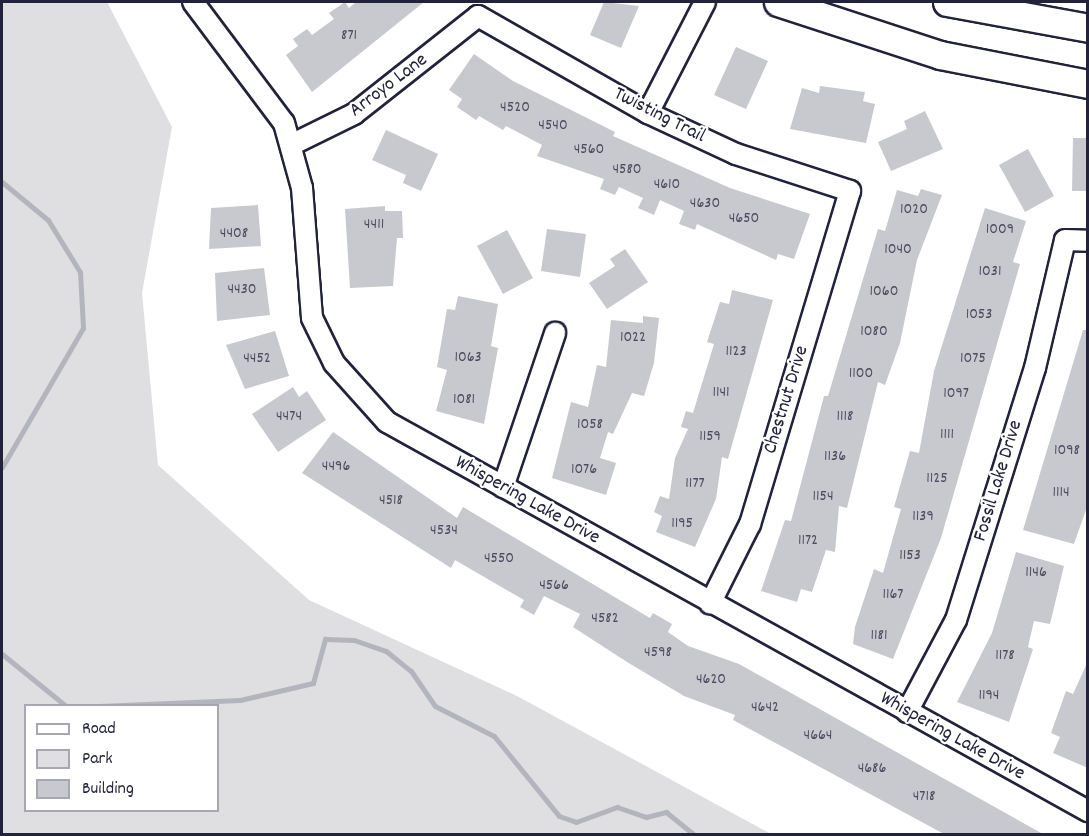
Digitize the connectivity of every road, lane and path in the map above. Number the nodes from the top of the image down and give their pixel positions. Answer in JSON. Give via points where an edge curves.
{"nodes":[{"id":1,"x":194,"y":2,"type":"edge"},
{"id":2,"x":705,"y":2,"type":"edge"},
{"id":3,"x":778,"y":2,"type":"edge"},
{"id":4,"x":947,"y":2,"type":"edge"},
{"id":5,"x":478,"y":16,"type":"joint"},
{"id":6,"x":1088,"y":28,"type":"edge"},
{"id":7,"x":1088,"y":84,"type":"edge"},
{"id":8,"x":648,"y":114,"type":"junction"},
{"id":9,"x":293,"y":144,"type":"junction"},
{"id":10,"x":850,"y":191,"type":"joint"},
{"id":11,"x":1088,"y":242,"type":"edge"},
{"id":12,"x":555,"y":333,"type":"dead end"},
{"id":13,"x":503,"y":487,"type":"junction"},
{"id":14,"x":710,"y":604,"type":"junction"},
{"id":15,"x":907,"y":712,"type":"junction"},
{"id":16,"x":1088,"y":811,"type":"edge"}],
"edges":[{"from":1,"to":9,"type":"street","name":"Whispering Lake Drive","via":[[270,98]]},
{"from":2,"to":8,"type":"street"},
{"from":3,"to":7,"type":"main road","via":[[940,56]]},
{"from":4,"to":6,"type":"main road"},
{"from":5,"to":8,"type":"street","name":"Twisting Trail"},
{"from":5,"to":9,"type":"street","name":"Arroyo Lane","via":[[354,114]]},
{"from":8,"to":10,"type":"street","name":"Twisting Trail","via":[[736,154]]},
{"from":9,"to":13,"type":"street","name":"Whispering Lake Drive","via":[[302,188],[312,318],[334,363],[387,422]]},
{"from":10,"to":14,"type":"street","name":"Chestnut Drive","via":[[750,524]]},
{"from":11,"to":15,"type":"street","name":"Fossil Lake Drive","via":[[1065,240],[1035,368],[956,620]]},
{"from":12,"to":13,"type":"street"},
{"from":13,"to":14,"type":"street","name":"Whispering Lake Drive"},
{"from":14,"to":15,"type":"street","name":"Whispering Lake Drive"},
{"from":15,"to":16,"type":"street","name":"Whispering Lake Drive"}]}
